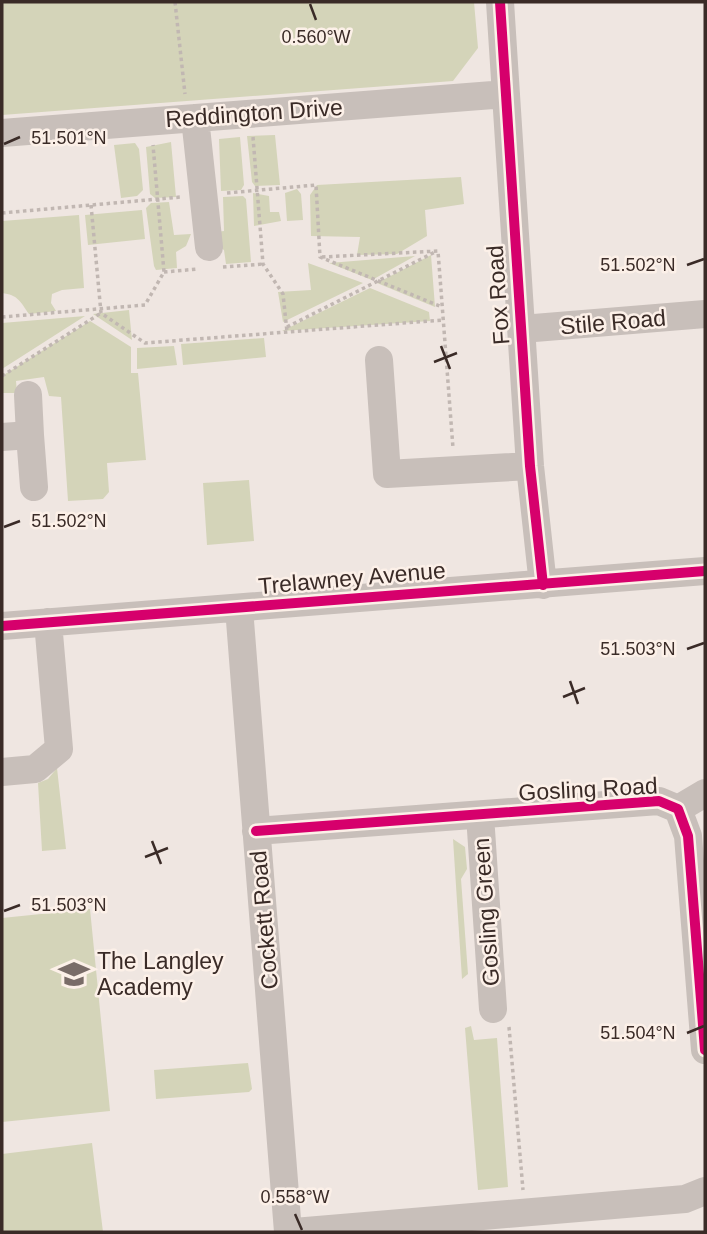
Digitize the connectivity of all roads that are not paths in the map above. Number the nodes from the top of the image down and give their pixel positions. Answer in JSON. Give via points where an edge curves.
{"nodes":[{"id":1,"x":500,"y":2,"type":"edge"},
{"id":2,"x":506,"y":94,"type":"junction"},
{"id":3,"x":191,"y":118,"type":"junction"},
{"id":4,"x":2,"y":133,"type":"edge"},
{"id":5,"x":209,"y":247,"type":"dead end"},
{"id":6,"x":705,"y":314,"type":"edge"},
{"id":7,"x":522,"y":329,"type":"junction"},
{"id":8,"x":379,"y":360,"type":"dead end"},
{"id":9,"x":28,"y":395,"type":"dead end"},
{"id":10,"x":30,"y":435,"type":"junction"},
{"id":11,"x":2,"y":437,"type":"edge"},
{"id":12,"x":530,"y":466,"type":"junction"},
{"id":13,"x":34,"y":487,"type":"dead end"},
{"id":14,"x":705,"y":571,"type":"edge"},
{"id":15,"x":543,"y":584,"type":"junction"},
{"id":16,"x":239,"y":608,"type":"junction"},
{"id":17,"x":48,"y":622,"type":"junction"},
{"id":18,"x":2,"y":626,"type":"edge"},
{"id":19,"x":2,"y":772,"type":"edge"},
{"id":20,"x":705,"y":793,"type":"edge"},
{"id":21,"x":678,"y":809,"type":"junction"},
{"id":22,"x":480,"y":816,"type":"junction"},
{"id":23,"x":256,"y":831,"type":"junction"},
{"id":24,"x":493,"y":1009,"type":"road end"},
{"id":25,"x":705,"y":1050,"type":"edge"},
{"id":26,"x":705,"y":1191,"type":"edge"},
{"id":27,"x":288,"y":1232,"type":"edge"},
{"id":28,"x":294,"y":1232,"type":"edge"}],
"edges":[{"from":1,"to":2,"type":"street","name":"Fox Road"},
{"from":2,"to":3,"type":"street","name":"Reddington Drive"},
{"from":2,"to":7,"type":"street","name":"Fox Road"},
{"from":3,"to":4,"type":"street","name":"Reddington Drive"},
{"from":3,"to":5,"type":"street"},
{"from":6,"to":7,"type":"street","name":"Stile Road"},
{"from":7,"to":12,"type":"street","name":"Fox Road"},
{"from":8,"to":12,"type":"street","via":[[387,474]]},
{"from":9,"to":10,"type":"street"},
{"from":10,"to":11,"type":"street"},
{"from":10,"to":13,"type":"street"},
{"from":12,"to":15,"type":"street","name":"Fox Road"},
{"from":14,"to":15,"type":"street","name":"Trelawney Avenue"},
{"from":15,"to":16,"type":"street","name":"Trelawney Avenue"},
{"from":16,"to":17,"type":"street","name":"Trelawney Avenue"},
{"from":16,"to":23,"type":"street","name":"Cockett Road"},
{"from":17,"to":18,"type":"street","name":"Trelawney Avenue"},
{"from":17,"to":19,"type":"street","via":[[59,749],[36,769]]},
{"from":20,"to":21,"type":"street"},
{"from":21,"to":22,"type":"street","name":"Gosling Road","via":[[659,801]]},
{"from":21,"to":25,"type":"street","name":"Gosling Road","via":[[688,836]]},
{"from":22,"to":23,"type":"street","name":"Gosling Road"},
{"from":22,"to":24,"type":"street","name":"Gosling Green"},
{"from":23,"to":27,"type":"street","name":"Cockett Road"},
{"from":26,"to":28,"type":"street","via":[[685,1199]]}]}
